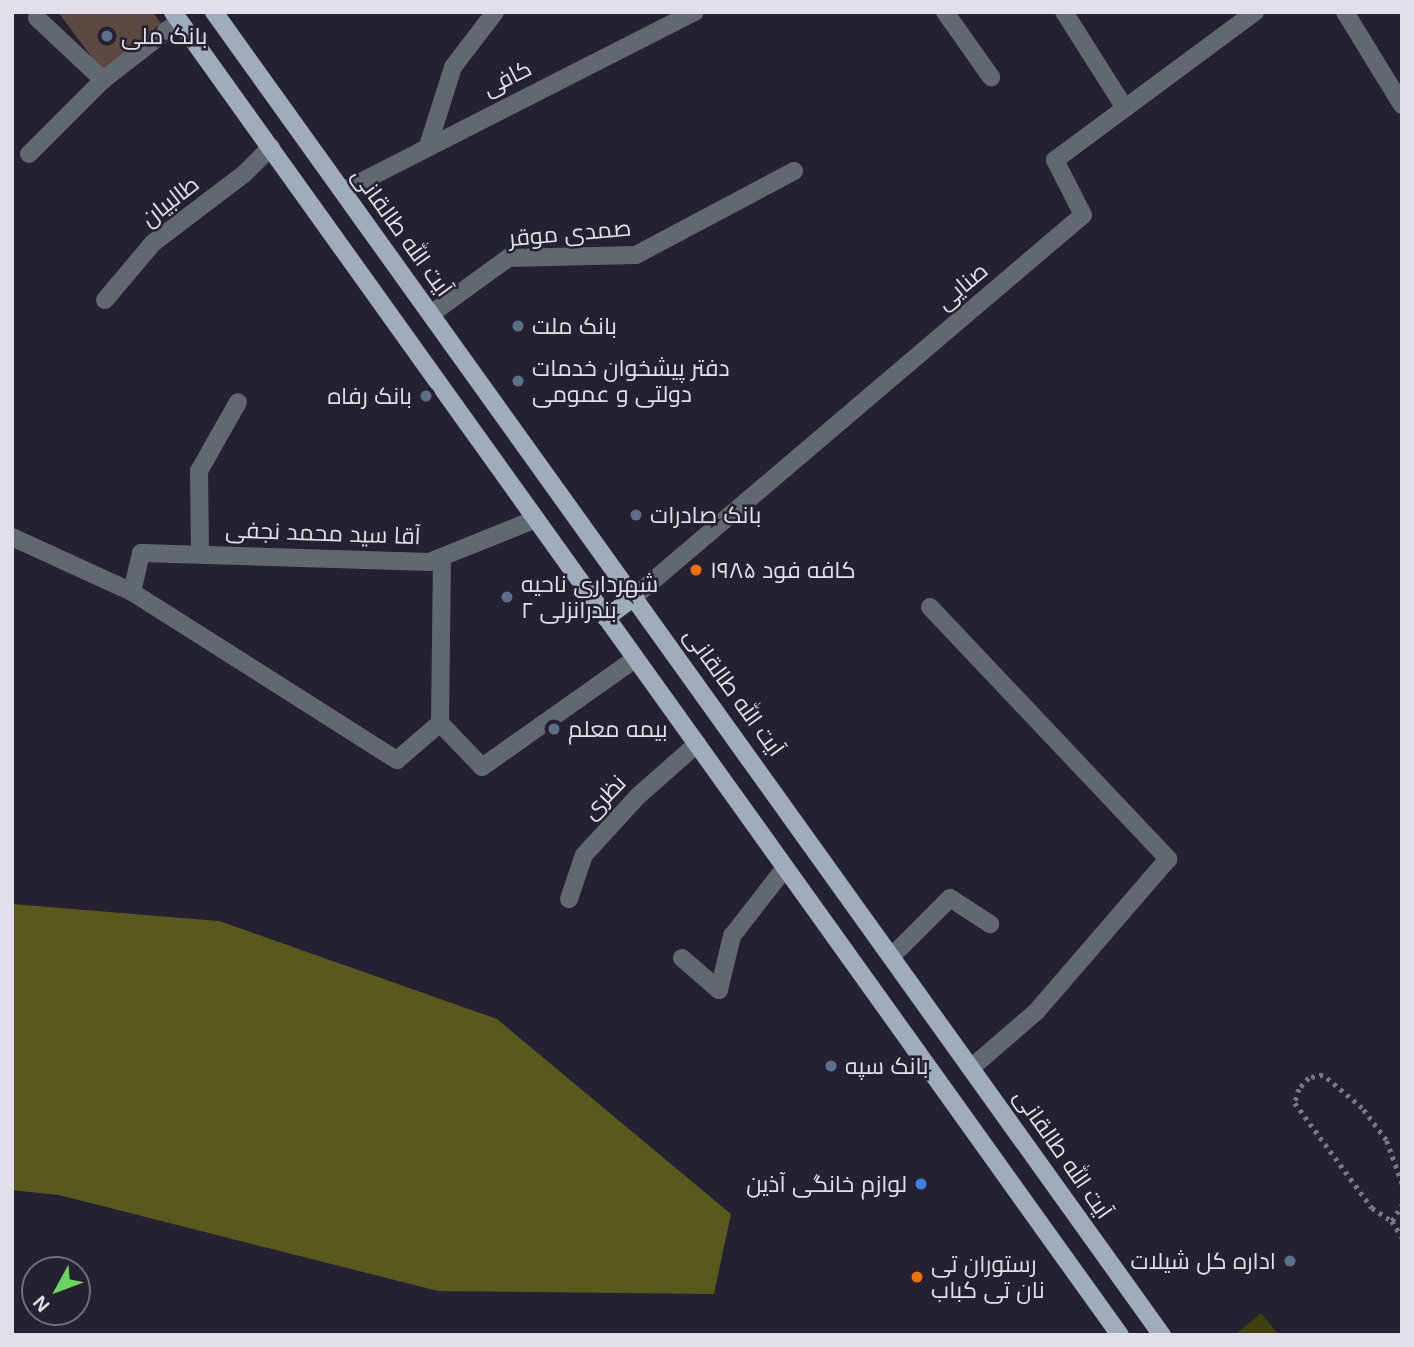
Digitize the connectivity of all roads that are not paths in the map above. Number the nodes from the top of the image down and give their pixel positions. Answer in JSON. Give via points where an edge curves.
{"nodes":[{"id":1,"x":215,"y":12,"type":"edge"},
{"id":2,"x":495,"y":12,"type":"edge"},
{"id":3,"x":695,"y":12,"type":"edge"},
{"id":4,"x":945,"y":12,"type":"edge"},
{"id":5,"x":1064,"y":12,"type":"edge"},
{"id":6,"x":1255,"y":12,"type":"edge"},
{"id":7,"x":1345,"y":12,"type":"edge"},
{"id":8,"x":176,"y":16,"type":"edge"},
{"id":9,"x":37,"y":18,"type":"dead end"},
{"id":10,"x":991,"y":76,"type":"dead end"},
{"id":11,"x":103,"y":80,"type":"junction"},
{"id":12,"x":1402,"y":105,"type":"edge"},
{"id":13,"x":1125,"y":108,"type":"junction"},
{"id":14,"x":428,"y":146,"type":"junction"},
{"id":15,"x":271,"y":147,"type":"junction"},
{"id":16,"x":29,"y":154,"type":"dead end"},
{"id":17,"x":794,"y":171,"type":"dead end"},
{"id":18,"x":342,"y":191,"type":"junction"},
{"id":19,"x":105,"y":300,"type":"dead end"},
{"id":20,"x":431,"y":314,"type":"junction"},
{"id":21,"x":238,"y":402,"type":"dead end"},
{"id":22,"x":536,"y":519,"type":"junction"},
{"id":23,"x":12,"y":537,"type":"edge"},
{"id":24,"x":200,"y":553,"type":"junction"},
{"id":25,"x":442,"y":558,"type":"junction"},
{"id":26,"x":132,"y":592,"type":"junction"},
{"id":27,"x":635,"y":596,"type":"junction"},
{"id":28,"x":930,"y":607,"type":"dead end"},
{"id":29,"x":606,"y":618,"type":"junction"},
{"id":30,"x":635,"y":659,"type":"junction"},
{"id":31,"x":440,"y":723,"type":"junction"},
{"id":32,"x":697,"y":744,"type":"junction"},
{"id":33,"x":785,"y":868,"type":"junction"},
{"id":34,"x":569,"y":899,"type":"dead end"},
{"id":35,"x":990,"y":924,"type":"dead end"},
{"id":36,"x":892,"y":956,"type":"junction"},
{"id":37,"x":682,"y":958,"type":"dead end"},
{"id":38,"x":971,"y":1068,"type":"junction"},
{"id":39,"x":1119,"y":1335,"type":"edge"},
{"id":40,"x":1162,"y":1335,"type":"edge"}],
"edges":[{"from":1,"to":18,"type":"main road","name":"آیت الله طالقانی"},
{"from":2,"to":14,"type":"street","via":[[453,67]]},
{"from":3,"to":14,"type":"street","name":"کافی"},
{"from":4,"to":10,"type":"street"},
{"from":5,"to":13,"type":"street"},
{"from":6,"to":13,"type":"street","name":"صنایی"},
{"from":7,"to":12,"type":"street"},
{"from":8,"to":11,"type":"street"},
{"from":8,"to":15,"type":"main road"},
{"from":9,"to":11,"type":"street"},
{"from":11,"to":16,"type":"street"},
{"from":13,"to":27,"type":"street","name":"صنایی","via":[[1055,160],[1083,215]]},
{"from":14,"to":18,"type":"street","name":"کافی"},
{"from":15,"to":19,"type":"street","name":"طالبیان","via":[[244,174],[153,243]]},
{"from":15,"to":22,"type":"main road"},
{"from":17,"to":20,"type":"street","name":"صمدی موقر","via":[[636,255],[508,258]]},
{"from":18,"to":20,"type":"main road","name":"آیت الله طالقانی"},
{"from":20,"to":27,"type":"main road","name":"آیت الله طالقانی"},
{"from":21,"to":24,"type":"street","via":[[199,471]]},
{"from":22,"to":25,"type":"street","name":"آقا سید محمد نجفی"},
{"from":22,"to":29,"type":"main road"},
{"from":23,"to":26,"type":"street"},
{"from":24,"to":25,"type":"street","name":"آقا سید محمد نجفی","via":[[429,562]]},
{"from":24,"to":26,"type":"street","name":"آقا سید محمد نجفی","via":[[141,553]]},
{"from":25,"to":31,"type":"street"},
{"from":26,"to":31,"type":"street","via":[[397,761]]},
{"from":27,"to":29,"type":"main road"},
{"from":27,"to":36,"type":"main road","name":"آیت الله طالقانی"},
{"from":28,"to":38,"type":"street","via":[[1168,859],[1037,1011]]},
{"from":29,"to":30,"type":"main road"},
{"from":30,"to":31,"type":"street","via":[[482,767]]},
{"from":30,"to":32,"type":"main road"},
{"from":32,"to":33,"type":"main road"},
{"from":32,"to":34,"type":"street","name":"نظری","via":[[638,796],[584,855]]},
{"from":33,"to":37,"type":"street","via":[[732,936],[719,990]]},
{"from":33,"to":39,"type":"main road"},
{"from":35,"to":36,"type":"street","via":[[950,898]]},
{"from":36,"to":38,"type":"main road","name":"آیت الله طالقانی"},
{"from":38,"to":40,"type":"main road","name":"آیت الله طالقانی"}]}
